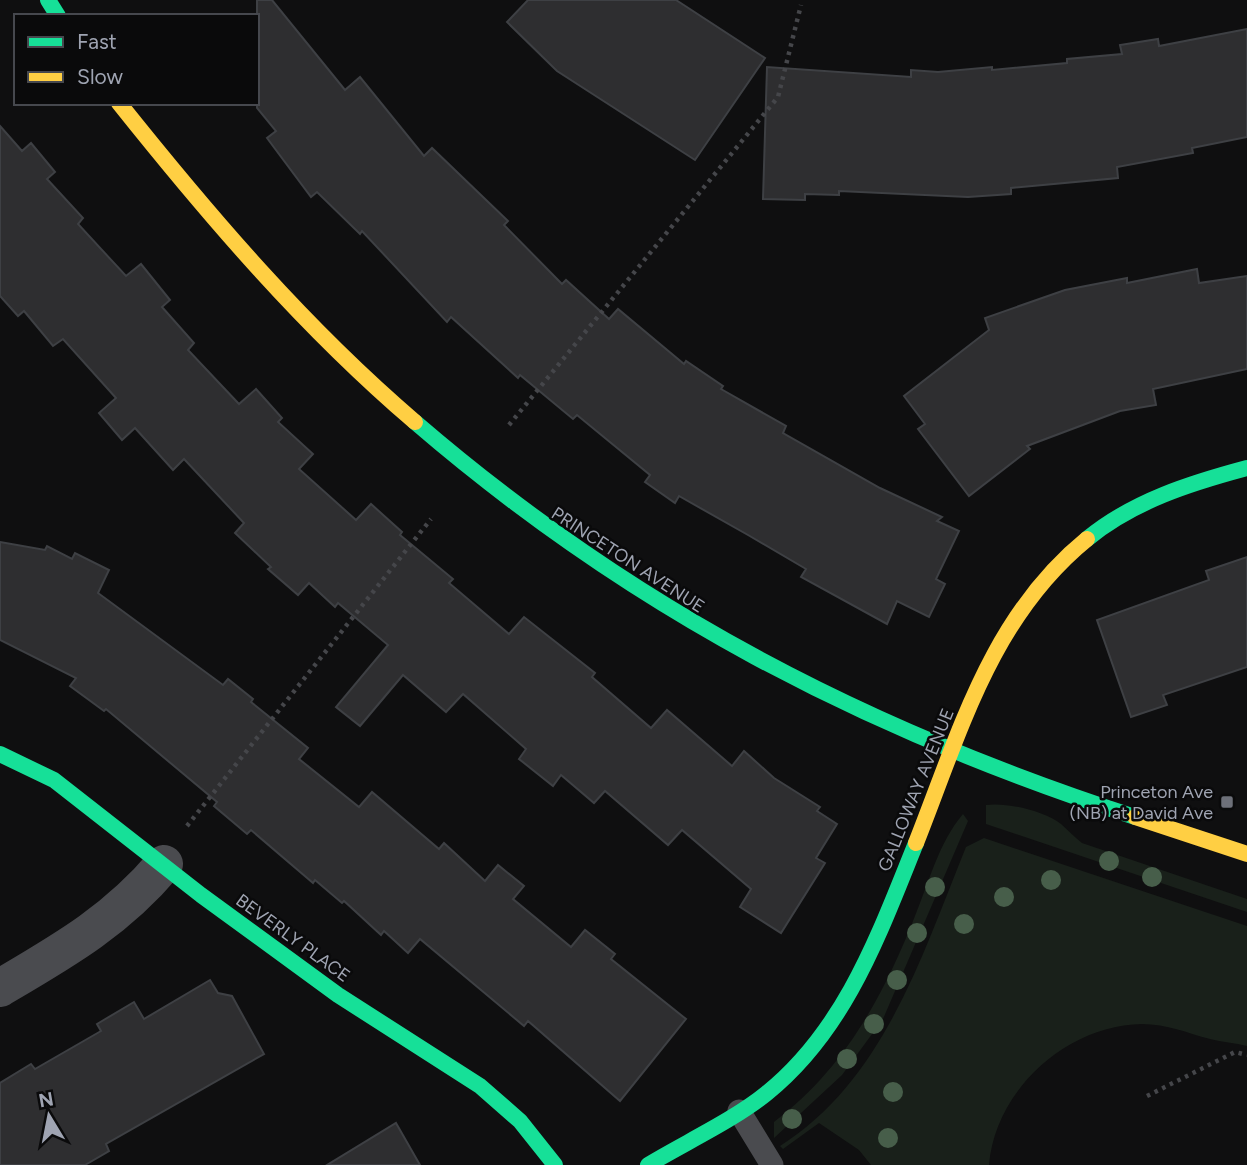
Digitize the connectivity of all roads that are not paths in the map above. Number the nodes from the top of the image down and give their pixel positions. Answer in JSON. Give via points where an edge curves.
{"nodes":[{"id":1,"x":121,"y":105,"type":"edge"},
{"id":2,"x":1247,"y":468,"type":"edge"},
{"id":3,"x":952,"y":752,"type":"junction"},
{"id":4,"x":0,"y":754,"type":"edge"},
{"id":5,"x":1247,"y":854,"type":"edge"},
{"id":6,"x":164,"y":864,"type":"junction"},
{"id":7,"x":0,"y":988,"type":"edge"},
{"id":8,"x":738,"y":1111,"type":"junction"},
{"id":9,"x":555,"y":1165,"type":"edge"},
{"id":10,"x":649,"y":1165,"type":"edge"},
{"id":11,"x":772,"y":1165,"type":"edge"}],
"edges":[{"from":1,"to":3,"type":"street","name":"PRINCETON AVENUE","via":[[227,237],[314,331],[430,439],[527,517],[740,653]]},
{"from":2,"to":3,"type":"street","name":"GALLOWAY AVENUE","via":[[1177,486],[1143,501],[1079,543],[1028,597],[1001,637]]},
{"from":3,"to":5,"type":"street","name":"PRINCETON AVENUE"},
{"from":3,"to":8,"type":"street","name":"GALLOWAY AVENUE","via":[[856,986],[835,1020],[791,1072]]},
{"from":4,"to":6,"type":"street","name":"BEVERLY PLACE","via":[[54,780]]},
{"from":6,"to":7,"type":"street","via":[[111,918]]},
{"from":6,"to":9,"type":"street","name":"BEVERLY PLACE","via":[[338,995],[480,1086],[520,1121]]},
{"from":8,"to":10,"type":"street","name":"GALLOWAY AVENUE"},
{"from":8,"to":11,"type":"lane"}]}
